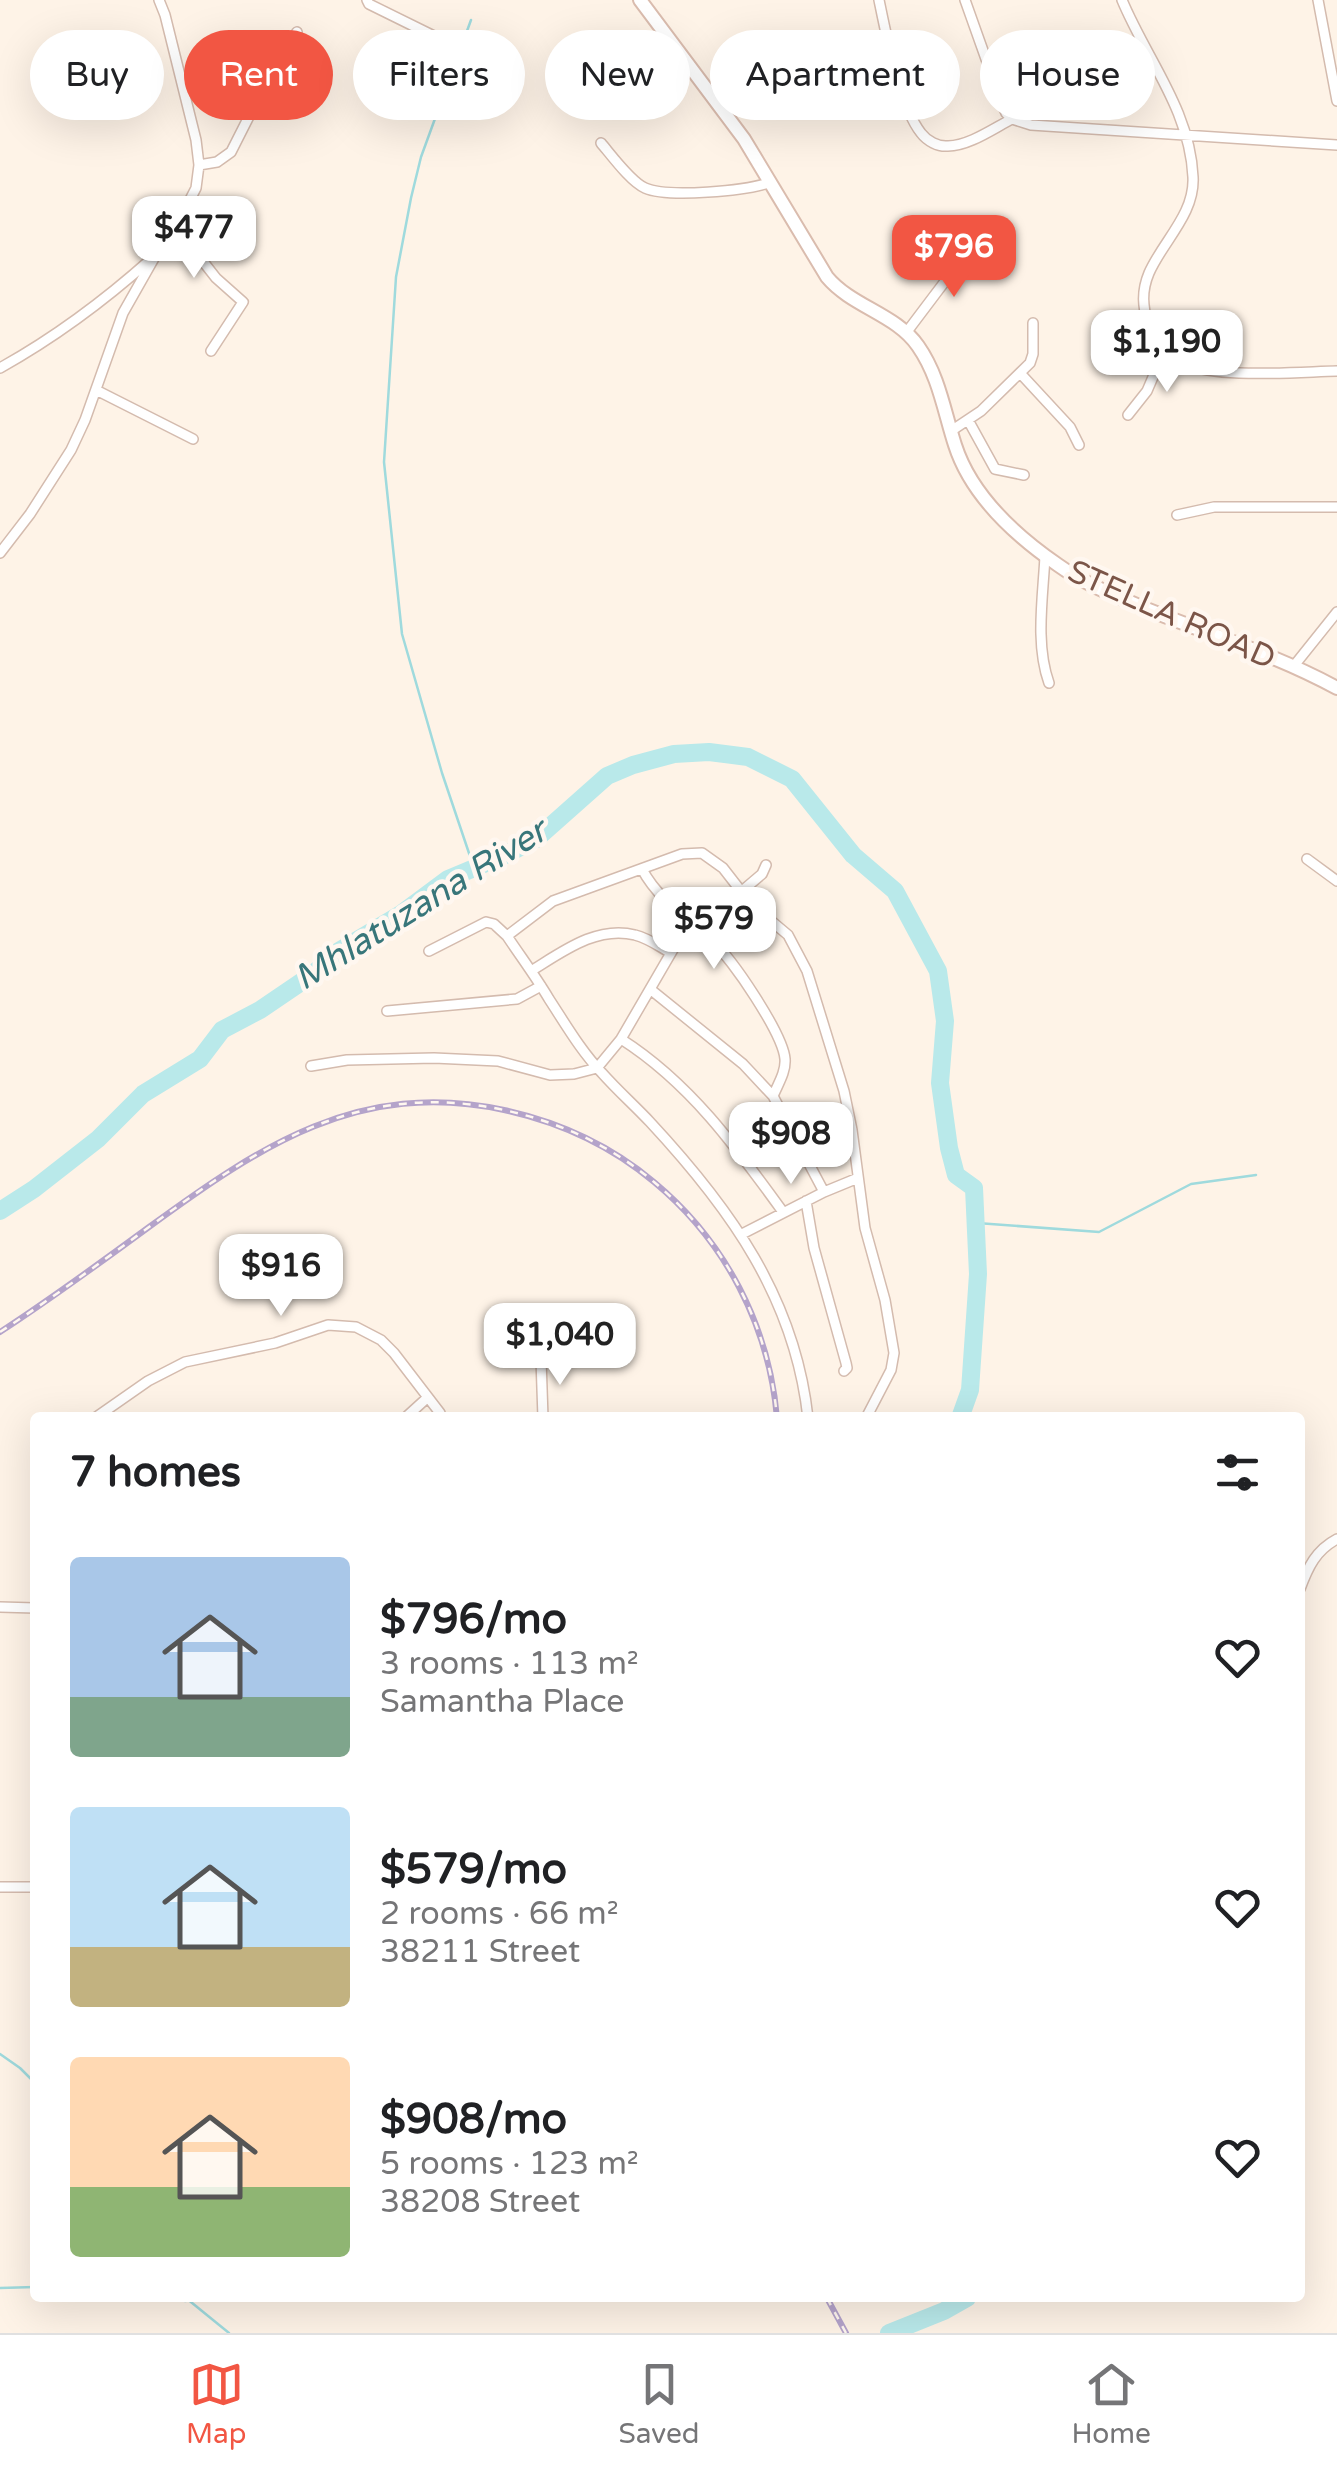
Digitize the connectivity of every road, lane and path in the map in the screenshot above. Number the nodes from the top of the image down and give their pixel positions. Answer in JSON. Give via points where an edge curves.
{"nodes":[{"id":1,"x":159,"y":0,"type":"edge"},
{"id":2,"x":367,"y":0,"type":"edge"},
{"id":3,"x":640,"y":0,"type":"edge"},
{"id":4,"x":879,"y":0,"type":"edge"},
{"id":5,"x":965,"y":0,"type":"edge"},
{"id":6,"x":1122,"y":0,"type":"edge"},
{"id":7,"x":1318,"y":0,"type":"edge"},
{"id":8,"x":422,"y":30,"type":"edge"},
{"id":9,"x":980,"y":42,"type":"edge"},
{"id":10,"x":1337,"y":101,"type":"edge"},
{"id":11,"x":247,"y":120,"type":"edge"},
{"id":12,"x":1010,"y":120,"type":"edge"},
{"id":13,"x":1015,"y":120,"type":"edge"},
{"id":14,"x":1187,"y":136,"type":"junction"},
{"id":15,"x":601,"y":144,"type":"dead end"},
{"id":16,"x":1337,"y":145,"type":"edge"},
{"id":17,"x":199,"y":165,"type":"junction"},
{"id":18,"x":771,"y":182,"type":"junction"},
{"id":19,"x":176,"y":227,"type":"junction"},
{"id":20,"x":157,"y":253,"type":"junction"},
{"id":21,"x":1001,"y":263,"type":"dead end"},
{"id":22,"x":1033,"y":322,"type":"dead end"},
{"id":23,"x":906,"y":333,"type":"junction"},
{"id":24,"x":1165,"y":350,"type":"junction"},
{"id":25,"x":211,"y":351,"type":"dead end"},
{"id":26,"x":0,"y":368,"type":"edge"},
{"id":27,"x":1337,"y":372,"type":"edge"},
{"id":28,"x":1020,"y":373,"type":"junction"},
{"id":29,"x":96,"y":390,"type":"junction"},
{"id":30,"x":1128,"y":415,"type":"dead end"},
{"id":31,"x":968,"y":420,"type":"junction"},
{"id":32,"x":951,"y":431,"type":"junction"},
{"id":33,"x":193,"y":438,"type":"dead end"},
{"id":34,"x":1079,"y":445,"type":"dead end"},
{"id":35,"x":1024,"y":475,"type":"dead end"},
{"id":36,"x":1337,"y":507,"type":"edge"},
{"id":37,"x":1177,"y":514,"type":"dead end"},
{"id":38,"x":0,"y":553,"type":"edge"},
{"id":39,"x":1045,"y":556,"type":"junction"},
{"id":40,"x":1337,"y":612,"type":"edge"},
{"id":41,"x":1293,"y":667,"type":"junction"},
{"id":42,"x":1049,"y":682,"type":"dead end"},
{"id":43,"x":1337,"y":688,"type":"edge"},
{"id":44,"x":1308,"y":859,"type":"dead end"},
{"id":45,"x":766,"y":864,"type":"dead end"},
{"id":46,"x":642,"y":868,"type":"junction"},
{"id":47,"x":1337,"y":881,"type":"edge"},
{"id":48,"x":742,"y":891,"type":"junction"},
{"id":49,"x":689,"y":922,"type":"junction"},
{"id":50,"x":506,"y":936,"type":"junction"},
{"id":51,"x":429,"y":951,"type":"dead end"},
{"id":52,"x":671,"y":954,"type":"junction"},
{"id":53,"x":531,"y":971,"type":"junction"},
{"id":54,"x":541,"y":986,"type":"junction"},
{"id":55,"x":650,"y":989,"type":"junction"},
{"id":56,"x":387,"y":1012,"type":"dead end"},
{"id":57,"x":622,"y":1038,"type":"junction"},
{"id":58,"x":311,"y":1066,"type":"dead end"},
{"id":59,"x":597,"y":1068,"type":"junction"},
{"id":60,"x":772,"y":1096,"type":"junction"},
{"id":61,"x":858,"y":1178,"type":"junction"},
{"id":62,"x":824,"y":1192,"type":"junction"},
{"id":63,"x":806,"y":1201,"type":"junction"},
{"id":64,"x":784,"y":1212,"type":"junction"},
{"id":65,"x":742,"y":1234,"type":"junction"},
{"id":66,"x":541,"y":1359,"type":"dead end"},
{"id":67,"x":844,"y":1371,"type":"dead end"},
{"id":68,"x":427,"y":1398,"type":"junction"},
{"id":69,"x":104,"y":1412,"type":"edge"},
{"id":70,"x":412,"y":1412,"type":"edge"},
{"id":71,"x":439,"y":1412,"type":"edge"},
{"id":72,"x":543,"y":1412,"type":"edge"},
{"id":73,"x":807,"y":1412,"type":"edge"},
{"id":74,"x":869,"y":1412,"type":"edge"},
{"id":75,"x":1337,"y":1539,"type":"edge"},
{"id":76,"x":1305,"y":1576,"type":"edge"},
{"id":77,"x":0,"y":1607,"type":"edge"},
{"id":78,"x":30,"y":1608,"type":"edge"},
{"id":79,"x":0,"y":1886,"type":"edge"},
{"id":80,"x":30,"y":1887,"type":"edge"}],
"edges":[{"from":1,"to":17,"type":"street"},
{"from":2,"to":8,"type":"street"},
{"from":3,"to":18,"type":"main road","name":"STELLA ROAD"},
{"from":4,"to":12,"type":"street","via":[[889,49],[922,136],[952,146]]},
{"from":5,"to":9,"type":"street"},
{"from":6,"to":14,"type":"street"},
{"from":7,"to":10,"type":"street"},
{"from":11,"to":17,"type":"street","via":[[231,152]]},
{"from":13,"to":14,"type":"street"},
{"from":14,"to":16,"type":"street"},
{"from":14,"to":24,"type":"street","via":[[1190,202],[1143,293],[1151,334]]},
{"from":15,"to":18,"type":"street","via":[[652,191]]},
{"from":17,"to":19,"type":"street","via":[[196,188]]},
{"from":18,"to":23,"type":"main road","name":"STELLA ROAD","via":[[835,286]]},
{"from":19,"to":20,"type":"street"},
{"from":19,"to":25,"type":"street","via":[[243,302]]},
{"from":20,"to":26,"type":"street","via":[[86,312]]},
{"from":20,"to":29,"type":"street","via":[[123,313]]},
{"from":21,"to":23,"type":"street","via":[[952,272]]},
{"from":22,"to":28,"type":"street","via":[[1032,359]]},
{"from":23,"to":32,"type":"main road","name":"STELLA ROAD","via":[[930,366]]},
{"from":24,"to":27,"type":"street","via":[[1208,370]]},
{"from":24,"to":30,"type":"street","via":[[1148,391]]},
{"from":28,"to":31,"type":"street"},
{"from":28,"to":34,"type":"street"},
{"from":29,"to":33,"type":"street"},
{"from":29,"to":38,"type":"street","via":[[53,481]]},
{"from":31,"to":32,"type":"street"},
{"from":31,"to":35,"type":"street","via":[[995,469]]},
{"from":32,"to":39,"type":"main road","name":"STELLA ROAD","via":[[980,492]]},
{"from":36,"to":37,"type":"street","via":[[1214,506]]},
{"from":39,"to":41,"type":"main road","name":"STELLA ROAD","via":[[1111,594]]},
{"from":39,"to":42,"type":"street","via":[[1041,646]]},
{"from":40,"to":41,"type":"street"},
{"from":41,"to":43,"type":"main road","name":"STELLA ROAD"},
{"from":44,"to":47,"type":"street"},
{"from":45,"to":48,"type":"street"},
{"from":46,"to":48,"type":"street","via":[[702,853]]},
{"from":46,"to":49,"type":"street"},
{"from":46,"to":50,"type":"street","via":[[553,901]]},
{"from":48,"to":61,"type":"street","via":[[788,936],[803,962],[844,1091]]},
{"from":49,"to":52,"type":"street"},
{"from":49,"to":60,"type":"street","via":[[738,971],[779,1040],[784,1068]]},
{"from":50,"to":51,"type":"street","via":[[486,922]]},
{"from":50,"to":53,"type":"street"},
{"from":52,"to":53,"type":"street","via":[[638,935],[599,935]]},
{"from":52,"to":55,"type":"street"},
{"from":53,"to":54,"type":"street"},
{"from":54,"to":56,"type":"street","via":[[517,999]]},
{"from":54,"to":59,"type":"street"},
{"from":55,"to":57,"type":"street"},
{"from":55,"to":60,"type":"street","via":[[733,1055]]},
{"from":57,"to":59,"type":"street"},
{"from":57,"to":64,"type":"street","via":[[697,1101]]},
{"from":58,"to":59,"type":"street","via":[[434,1058],[498,1061],[550,1075]]},
{"from":59,"to":65,"type":"street"},
{"from":60,"to":62,"type":"street"},
{"from":61,"to":62,"type":"street"},
{"from":61,"to":74,"type":"street","via":[[894,1353]]},
{"from":62,"to":63,"type":"street"},
{"from":63,"to":64,"type":"street"},
{"from":63,"to":67,"type":"street"},
{"from":64,"to":65,"type":"street"},
{"from":65,"to":73,"type":"street","via":[[780,1308]]},
{"from":66,"to":72,"type":"street"},
{"from":68,"to":69,"type":"street","via":[[382,1340],[356,1327],[328,1325],[185,1362]]},
{"from":68,"to":70,"type":"street"},
{"from":68,"to":71,"type":"street"},
{"from":75,"to":76,"type":"street","via":[[1317,1554]]},
{"from":77,"to":78,"type":"street"},
{"from":79,"to":80,"type":"street"}]}
